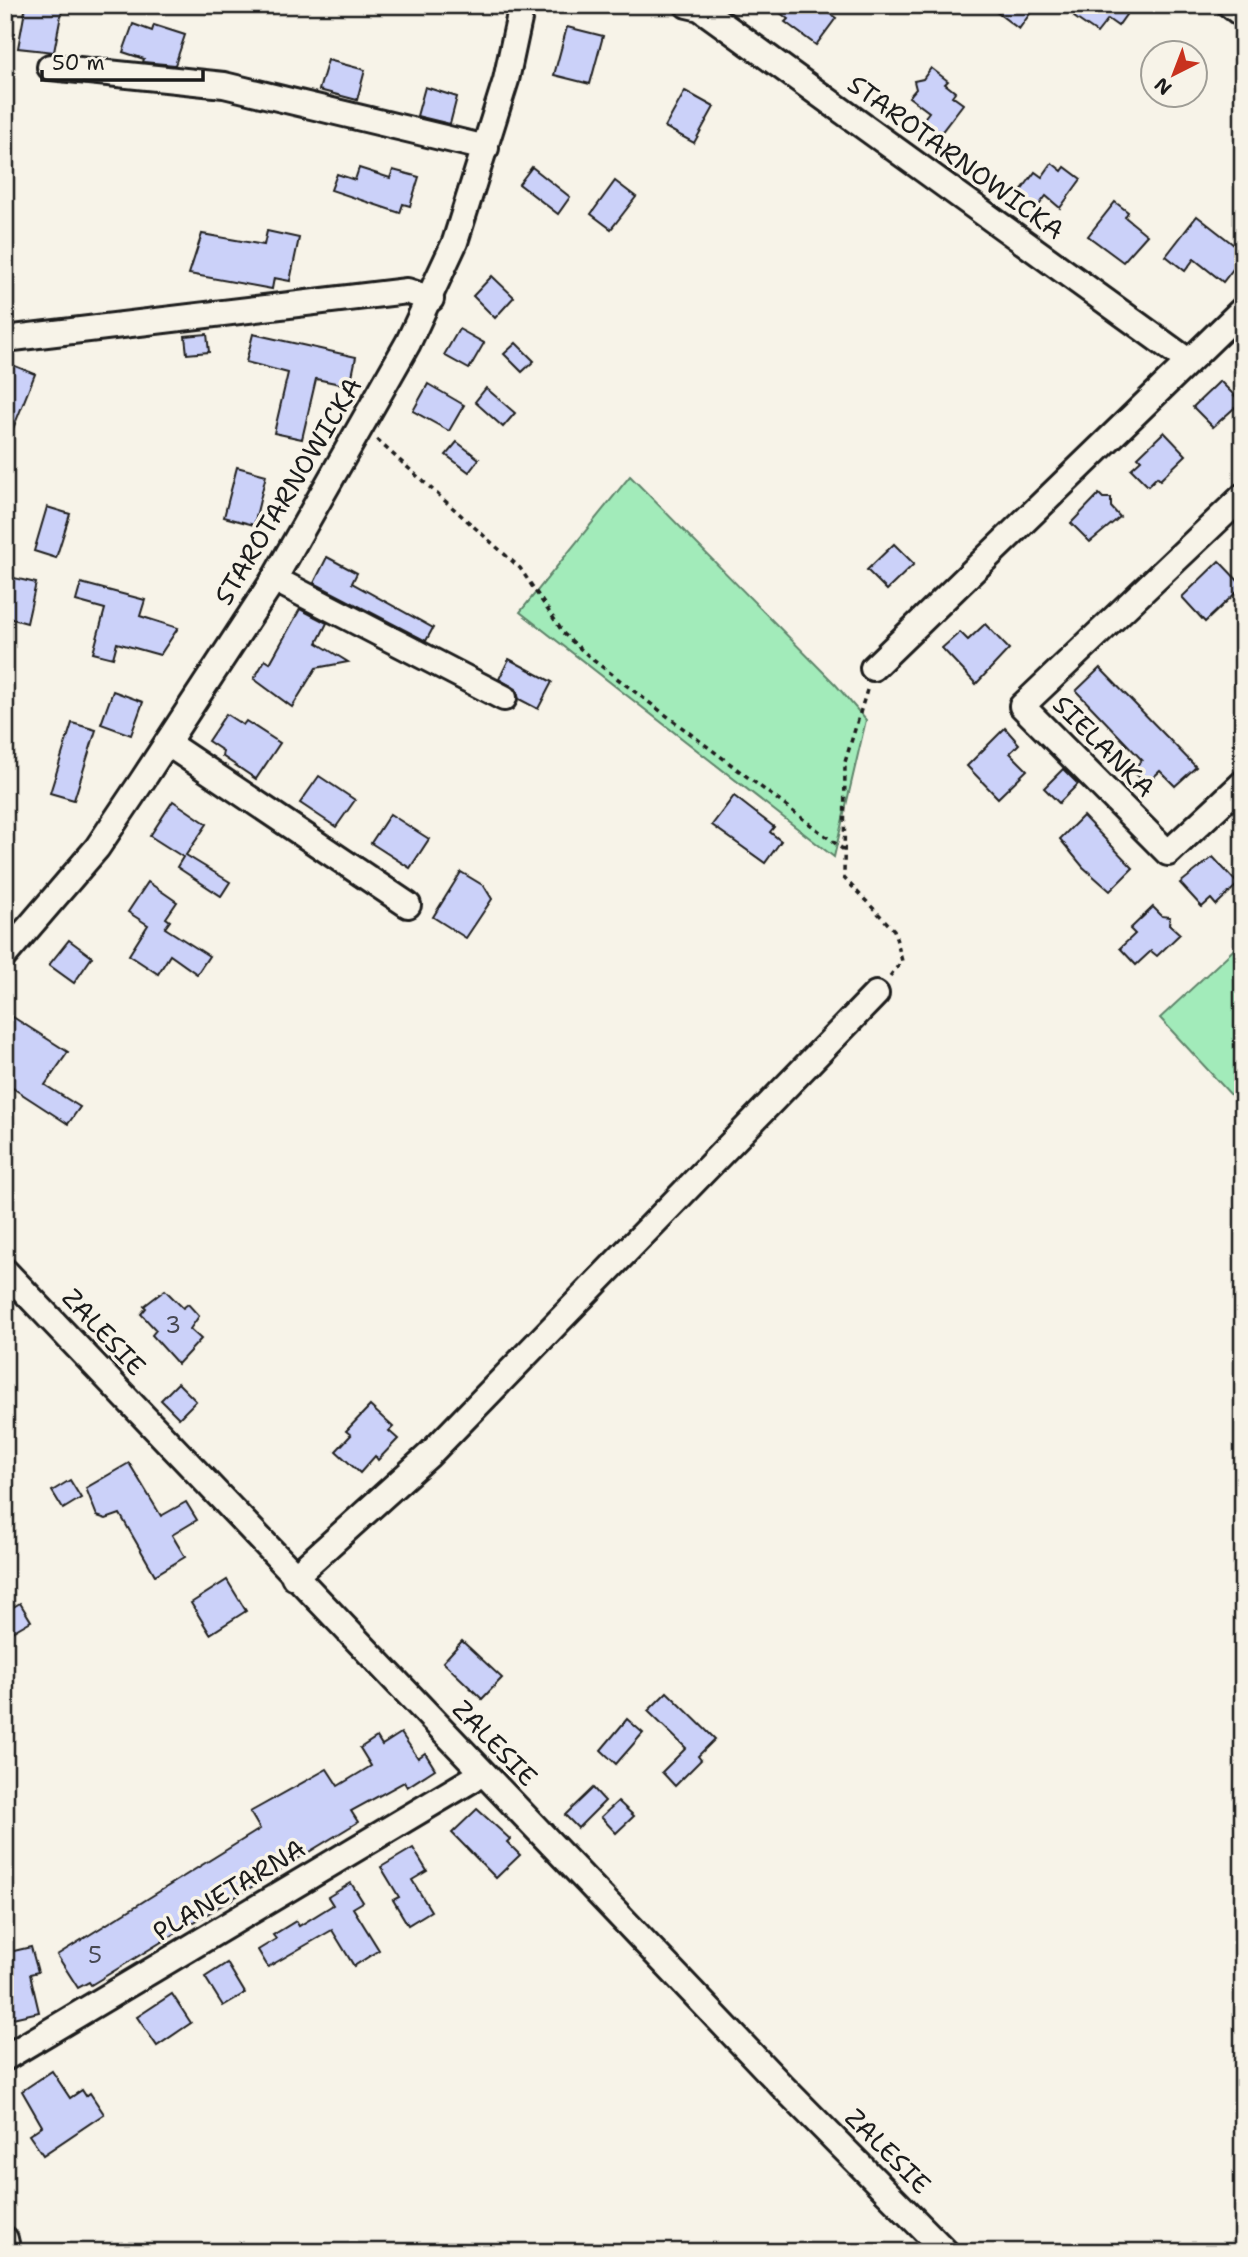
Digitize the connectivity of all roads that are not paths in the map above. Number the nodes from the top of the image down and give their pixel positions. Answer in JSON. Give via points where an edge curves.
{"nodes":[{"id":1,"x":522,"y":5,"type":"edge"},
{"id":2,"x":687,"y":5,"type":"edge"},
{"id":3,"x":1230,"y":5,"type":"edge"},
{"id":4,"x":1243,"y":15,"type":"edge"},
{"id":5,"x":50,"y":66,"type":"dead end"},
{"id":6,"x":486,"y":148,"type":"junction"},
{"id":7,"x":431,"y":299,"type":"junction"},
{"id":8,"x":1243,"y":309,"type":"edge"},
{"id":9,"x":5,"y":339,"type":"edge"},
{"id":10,"x":1188,"y":361,"type":"junction"},
{"id":11,"x":1243,"y":496,"type":"edge"},
{"id":12,"x":274,"y":579,"type":"junction"},
{"id":13,"x":873,"y":668,"type":"road end"},
{"id":14,"x":503,"y":698,"type":"dead end"},
{"id":15,"x":167,"y":743,"type":"junction"},
{"id":16,"x":1243,"y":783,"type":"edge"},
{"id":17,"x":408,"y":905,"type":"dead end"},
{"id":18,"x":5,"y":955,"type":"edge"},
{"id":19,"x":876,"y":995,"type":"road end"},
{"id":20,"x":5,"y":1271,"type":"edge"},
{"id":21,"x":294,"y":1577,"type":"junction"},
{"id":22,"x":483,"y":1773,"type":"junction"},
{"id":23,"x":5,"y":2059,"type":"edge"},
{"id":24,"x":5,"y":2239,"type":"edge"},
{"id":25,"x":8,"y":2252,"type":"edge"},
{"id":26,"x":946,"y":2252,"type":"edge"}],
"edges":[{"from":1,"to":6,"type":"street","name":"STAROTARNOWICKA"},
{"from":2,"to":10,"type":"street","name":"STAROTARNOWICKA","via":[[700,8]]},
{"from":3,"to":4,"type":"street"},
{"from":5,"to":6,"type":"street","via":[[225,85]]},
{"from":6,"to":7,"type":"street","name":"STAROTARNOWICKA"},
{"from":7,"to":9,"type":"street","via":[[407,291]]},
{"from":7,"to":12,"type":"street","name":"STAROTARNOWICKA"},
{"from":8,"to":10,"type":"street"},
{"from":10,"to":13,"type":"street"},
{"from":11,"to":16,"type":"street","name":"SIELANKA","via":[[1022,706],[1168,853]]},
{"from":12,"to":14,"type":"street"},
{"from":12,"to":15,"type":"street","name":"STAROTARNOWICKA"},
{"from":15,"to":17,"type":"street"},
{"from":15,"to":18,"type":"street","name":"STAROTARNOWICKA","via":[[97,848]]},
{"from":19,"to":21,"type":"street","via":[[429,1455]]},
{"from":20,"to":21,"type":"street","name":"ZALESIE"},
{"from":21,"to":22,"type":"street","name":"ZALESIE"},
{"from":22,"to":23,"type":"street","name":"PLANETARNA"},
{"from":22,"to":26,"type":"street","name":"ZALESIE"},
{"from":24,"to":25,"type":"street"}]}
